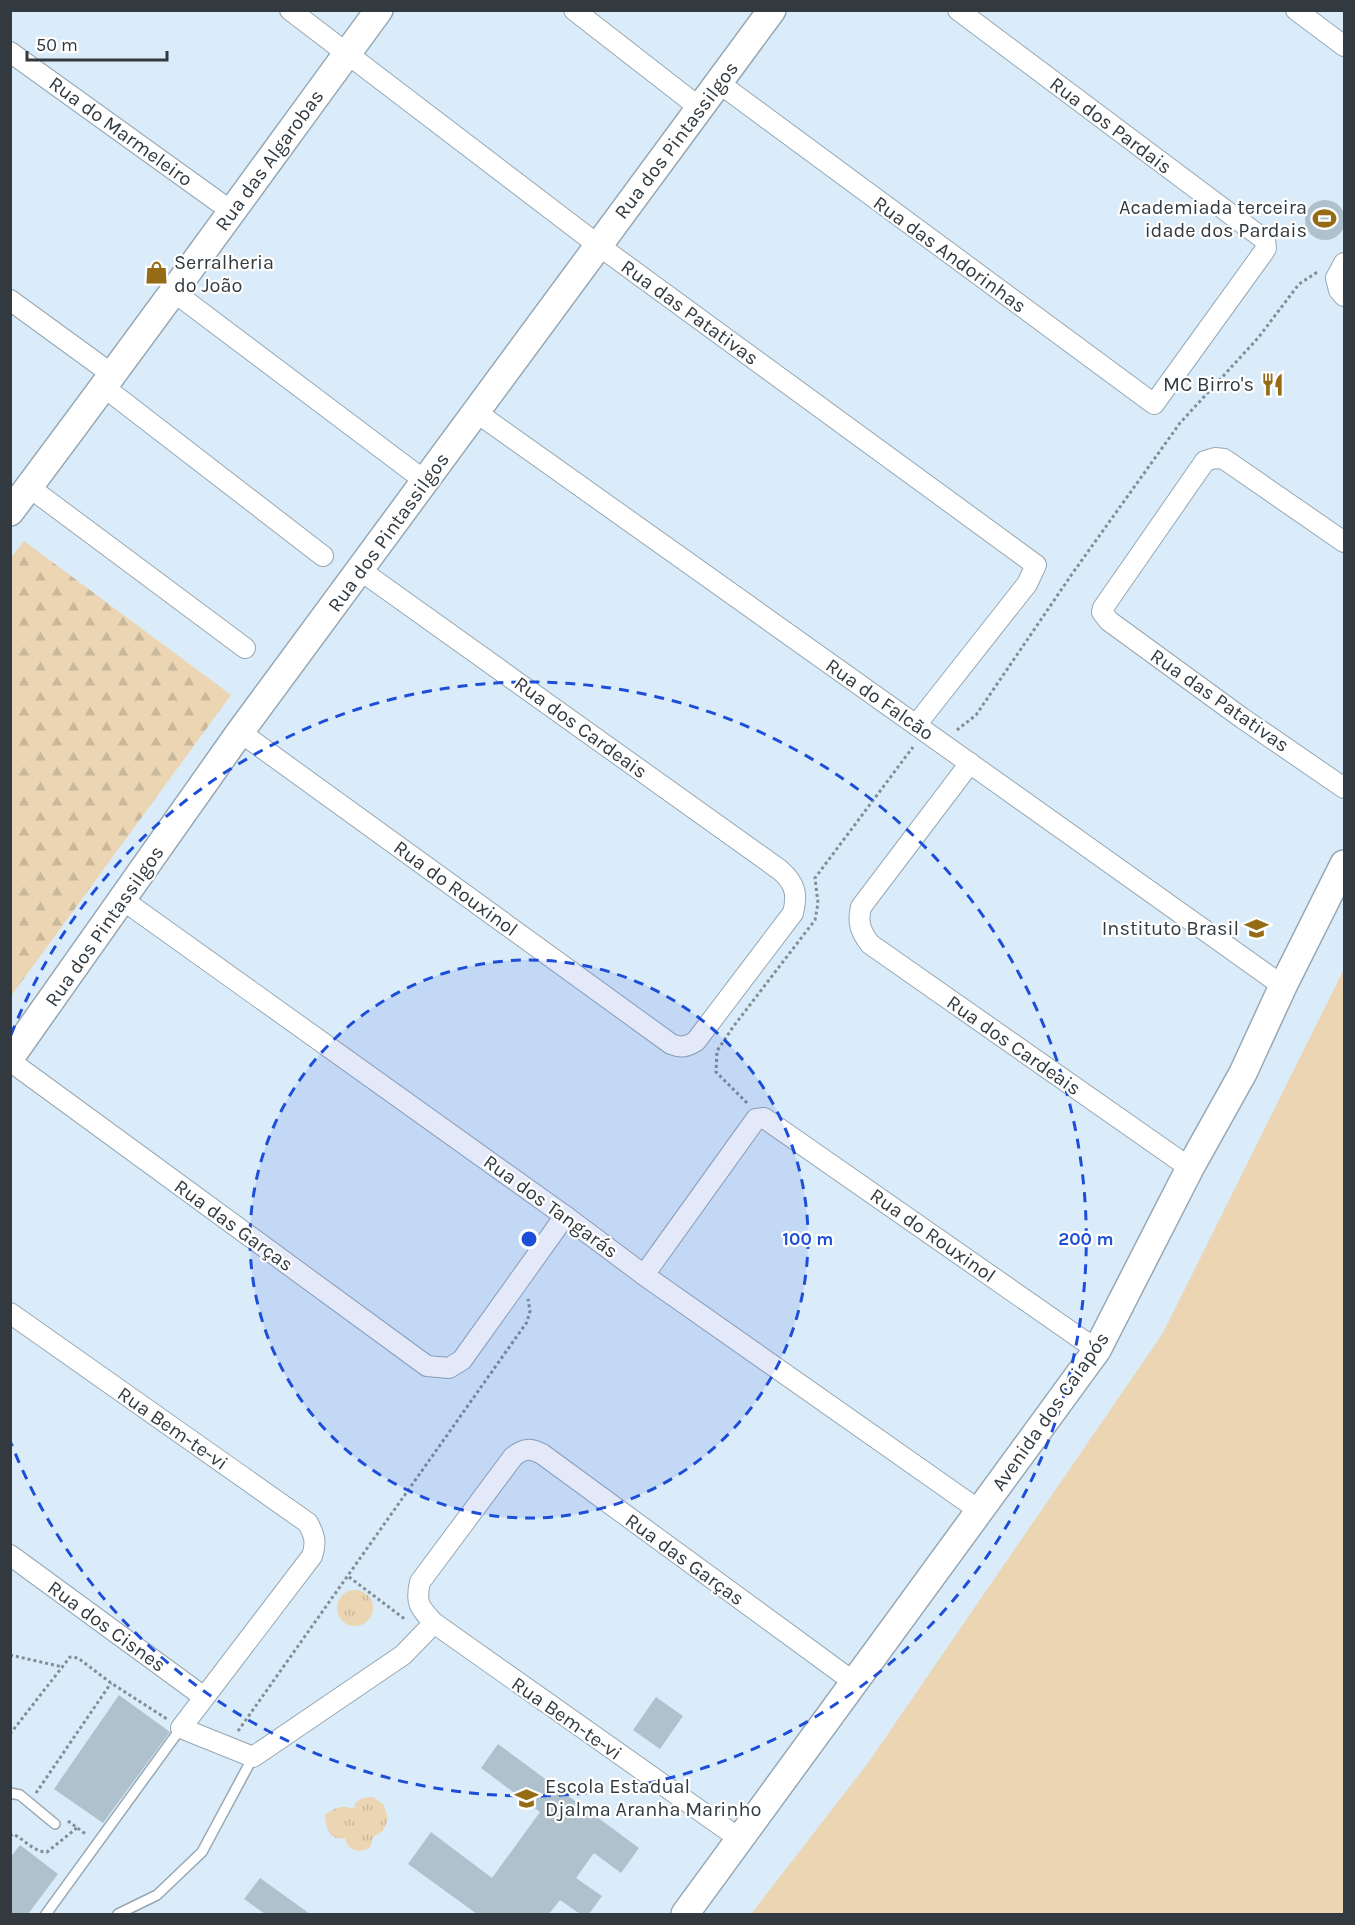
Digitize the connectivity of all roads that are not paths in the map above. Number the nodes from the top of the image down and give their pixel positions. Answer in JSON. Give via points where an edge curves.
{"nodes":[{"id":1,"x":290,"y":10,"type":"edge"},
{"id":2,"x":380,"y":10,"type":"edge"},
{"id":3,"x":574,"y":10,"type":"edge"},
{"id":4,"x":771,"y":10,"type":"edge"},
{"id":5,"x":958,"y":10,"type":"edge"},
{"id":6,"x":1296,"y":10,"type":"edge"},
{"id":7,"x":1344,"y":46,"type":"edge"},
{"id":8,"x":10,"y":52,"type":"edge"},
{"id":9,"x":347,"y":54,"type":"junction"},
{"id":10,"x":719,"y":83,"type":"junction"},
{"id":11,"x":700,"y":108,"type":"junction"},
{"id":12,"x":231,"y":211,"type":"junction"},
{"id":13,"x":598,"y":245,"type":"junction"},
{"id":14,"x":1341,"y":269,"type":"edge"},
{"id":15,"x":174,"y":291,"type":"junction"},
{"id":16,"x":1344,"y":296,"type":"edge"},
{"id":17,"x":10,"y":300,"type":"edge"},
{"id":18,"x":1174,"y":377,"type":"joint"},
{"id":19,"x":109,"y":381,"type":"junction"},
{"id":20,"x":476,"y":412,"type":"junction"},
{"id":21,"x":425,"y":481,"type":"junction"},
{"id":22,"x":29,"y":487,"type":"junction"},
{"id":23,"x":10,"y":512,"type":"edge"},
{"id":24,"x":1344,"y":542,"type":"edge"},
{"id":25,"x":323,"y":556,"type":"dead end"},
{"id":26,"x":360,"y":570,"type":"junction"},
{"id":27,"x":245,"y":648,"type":"dead end"},
{"id":28,"x":240,"y":732,"type":"junction"},
{"id":29,"x":921,"y":735,"type":"junction"},
{"id":30,"x":970,"y":763,"type":"junction"},
{"id":31,"x":1344,"y":788,"type":"edge"},
{"id":32,"x":1344,"y":864,"type":"edge"},
{"id":33,"x":123,"y":900,"type":"junction"},
{"id":34,"x":1283,"y":986,"type":"junction"},
{"id":35,"x":671,"y":1044,"type":"joint"},
{"id":36,"x":10,"y":1059,"type":"edge"},
{"id":37,"x":1190,"y":1168,"type":"junction"},
{"id":38,"x":566,"y":1216,"type":"junction"},
{"id":39,"x":644,"y":1275,"type":"junction"},
{"id":40,"x":10,"y":1313,"type":"edge"},
{"id":41,"x":1097,"y":1350,"type":"junction"},
{"id":42,"x":980,"y":1511,"type":"junction"},
{"id":43,"x":10,"y":1555,"type":"edge"},
{"id":44,"x":420,"y":1582,"type":"joint"},
{"id":45,"x":429,"y":1628,"type":"junction"},
{"id":46,"x":855,"y":1683,"type":"junction"},
{"id":47,"x":204,"y":1697,"type":"junction"},
{"id":48,"x":181,"y":1728,"type":"junction"},
{"id":49,"x":253,"y":1757,"type":"junction"},
{"id":50,"x":10,"y":1793,"type":"edge"},
{"id":51,"x":55,"y":1824,"type":"road end"},
{"id":52,"x":740,"y":1839,"type":"junction"},
{"id":53,"x":46,"y":1914,"type":"edge"},
{"id":54,"x":118,"y":1914,"type":"edge"},
{"id":55,"x":685,"y":1914,"type":"edge"}],
"edges":[{"from":1,"to":9,"type":"street","name":"Rua das Patativas"},
{"from":2,"to":9,"type":"street","name":"Rua das Algarobas"},
{"from":3,"to":11,"type":"street"},
{"from":4,"to":10,"type":"street","name":"Rua dos Pintassilgos"},
{"from":5,"to":18,"type":"street","name":"Rua dos Pardais","via":[[1264,239],[1263,253]]},
{"from":6,"to":7,"type":"street"},
{"from":8,"to":12,"type":"street","name":"Rua do Marmeleiro"},
{"from":9,"to":12,"type":"street","name":"Rua das Algarobas"},
{"from":9,"to":13,"type":"street","name":"Rua das Patativas"},
{"from":10,"to":11,"type":"street","name":"Rua dos Pintassilgos"},
{"from":10,"to":18,"type":"street","name":"Rua das Andorinhas","via":[[1147,400],[1154,404]]},
{"from":11,"to":13,"type":"street","name":"Rua dos Pintassilgos"},
{"from":12,"to":15,"type":"street","name":"Rua das Algarobas"},
{"from":13,"to":20,"type":"street","name":"Rua dos Pintassilgos"},
{"from":13,"to":29,"type":"street","name":"Rua das Patativas","via":[[1036,565],[1027,584]]},
{"from":14,"to":16,"type":"street","via":[[1337,286]]},
{"from":15,"to":19,"type":"street","name":"Rua das Algarobas"},
{"from":15,"to":21,"type":"street"},
{"from":17,"to":19,"type":"street"},
{"from":19,"to":22,"type":"street","name":"Rua das Algarobas"},
{"from":19,"to":25,"type":"street"},
{"from":20,"to":21,"type":"street","name":"Rua dos Pintassilgos"},
{"from":20,"to":29,"type":"street","name":"Rua do Falcão"},
{"from":21,"to":26,"type":"street","name":"Rua dos Pintassilgos"},
{"from":22,"to":23,"type":"street","name":"Rua das Algarobas"},
{"from":22,"to":27,"type":"street"},
{"from":24,"to":31,"type":"street","name":"Rua das Patativas","via":[[1224,459],[1215,458],[1206,461],[1103,608],[1109,621]]},
{"from":26,"to":28,"type":"street","name":"Rua dos Pintassilgos"},
{"from":26,"to":35,"type":"street","name":"Rua dos Cardeais","via":[[790,879],[796,891],[793,913],[696,1041],[680,1048]]},
{"from":28,"to":33,"type":"street","name":"Rua dos Pintassilgos"},
{"from":28,"to":35,"type":"street","name":"Rua do Rouxinol"},
{"from":29,"to":30,"type":"street","name":"Rua do Falcão"},
{"from":30,"to":34,"type":"street","name":"Rua do Falcão"},
{"from":30,"to":37,"type":"street","name":"Rua dos Cardeais","via":[[861,907],[861,932],[870,944]]},
{"from":32,"to":34,"type":"street","name":"Avenida dos Caiapós"},
{"from":33,"to":36,"type":"street","name":"Rua dos Pintassilgos"},
{"from":33,"to":38,"type":"street","name":"Rua dos Tangarás"},
{"from":34,"to":37,"type":"street","name":"Avenida dos Caiapós","via":[[1243,1073]]},
{"from":36,"to":38,"type":"street","name":"Rua das Garças","via":[[427,1366],[449,1368],[462,1360]]},
{"from":37,"to":41,"type":"street","name":"Avenida dos Caiapós"},
{"from":38,"to":39,"type":"street","name":"Rua dos Tangarás"},
{"from":39,"to":41,"type":"street","name":"Rua do Rouxinol","via":[[756,1119],[764,1118]]},
{"from":39,"to":42,"type":"street","name":"Rua dos Tangarás"},
{"from":40,"to":47,"type":"street","name":"Rua Bem-te-vi","via":[[308,1523],[316,1544],[312,1556]]},
{"from":41,"to":42,"type":"street","name":"Avenida dos Caiapós"},
{"from":42,"to":46,"type":"street","name":"Avenida dos Caiapós"},
{"from":43,"to":47,"type":"street","name":"Rua dos Cisnes"},
{"from":44,"to":45,"type":"street","name":"Rua Bem-te-vi","via":[[418,1606]]},
{"from":44,"to":46,"type":"street","name":"Rua das Garças","via":[[513,1457],[521,1450],[531,1449]]},
{"from":45,"to":49,"type":"street","via":[[403,1655]]},
{"from":45,"to":52,"type":"street","name":"Rua Bem-te-vi"},
{"from":46,"to":52,"type":"street","name":"Avenida dos Caiapós"},
{"from":47,"to":48,"type":"street"},
{"from":48,"to":49,"type":"street"},
{"from":48,"to":53,"type":"lane"},
{"from":49,"to":54,"type":"lane","via":[[202,1852],[157,1895]]},
{"from":50,"to":51,"type":"lane","via":[[20,1795]]},
{"from":52,"to":55,"type":"street","name":"Avenida dos Caiapós"}]}
